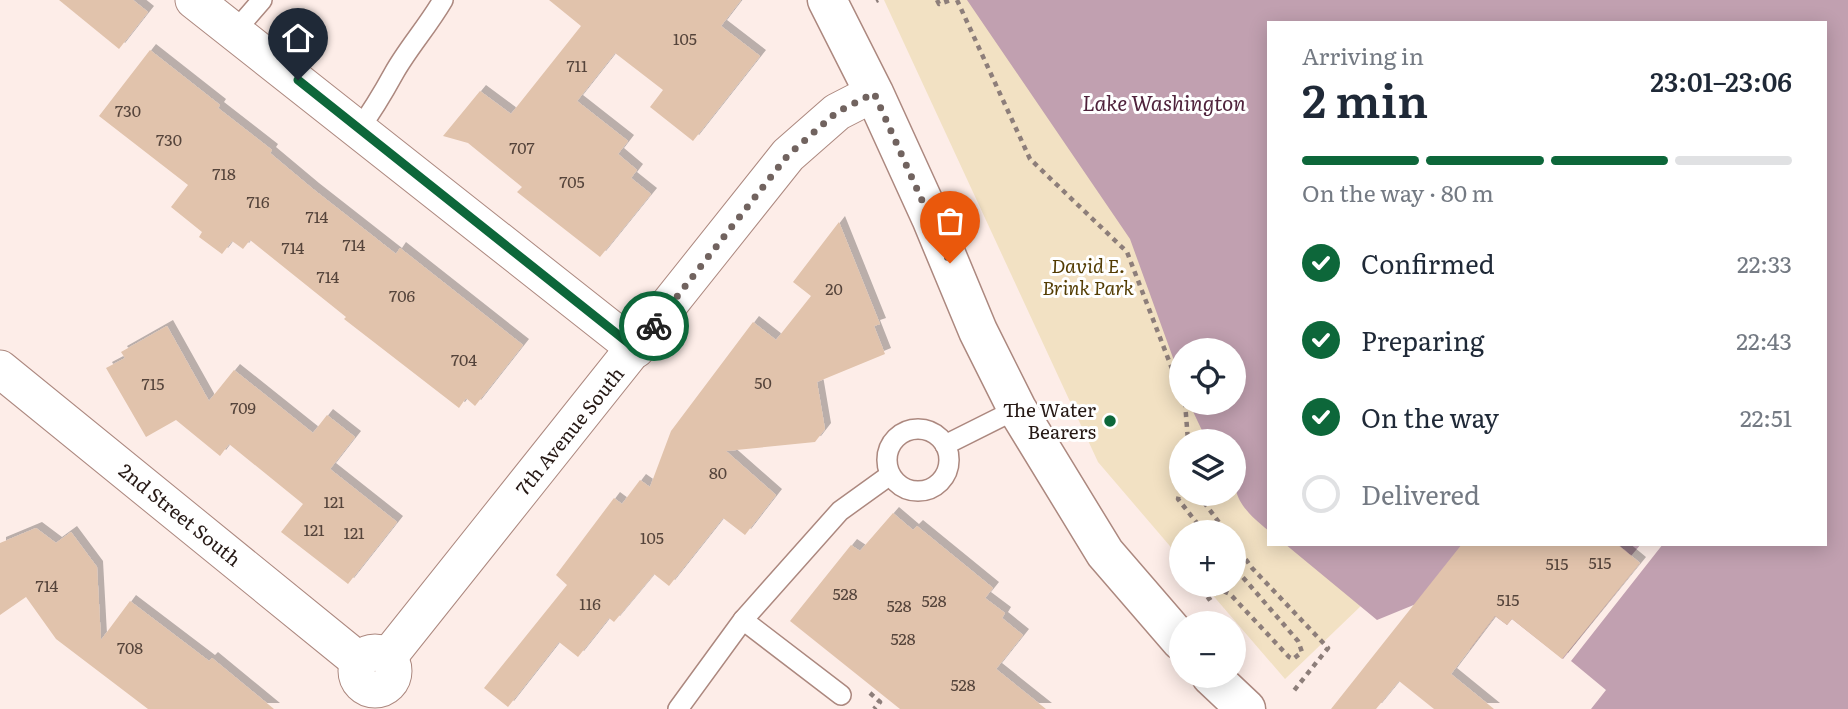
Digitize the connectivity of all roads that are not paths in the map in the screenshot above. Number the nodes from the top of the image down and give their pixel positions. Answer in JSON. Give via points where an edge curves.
{"nodes":[{"id":1,"x":194,"y":0,"type":"edge"},
{"id":2,"x":262,"y":0,"type":"edge"},
{"id":3,"x":443,"y":0,"type":"edge"},
{"id":4,"x":827,"y":0,"type":"edge"},
{"id":5,"x":236,"y":30,"type":"junction"},
{"id":6,"x":874,"y":93,"type":"junction"},
{"id":7,"x":359,"y":129,"type":"junction"},
{"id":8,"x":636,"y":349,"type":"junction"},
{"id":9,"x":0,"y":369,"type":"edge"},
{"id":10,"x":1017,"y":409,"type":"junction"},
{"id":11,"x":945,"y":445,"type":"junction"},
{"id":12,"x":890,"y":475,"type":"junction"},
{"id":13,"x":743,"y":620,"type":"junction"},
{"id":14,"x":1169,"y":627,"type":"edge"},
{"id":15,"x":365,"y":678,"type":"edge"},
{"id":16,"x":1223,"y":688,"type":"edge"},
{"id":17,"x":841,"y":695,"type":"dead end"},
{"id":18,"x":678,"y":709,"type":"edge"},
{"id":19,"x":1245,"y":709,"type":"edge"}],
"edges":[{"from":1,"to":5,"type":"street"},
{"from":2,"to":5,"type":"lane"},
{"from":3,"to":7,"type":"lane"},
{"from":4,"to":6,"type":"main road"},
{"from":5,"to":7,"type":"street"},
{"from":6,"to":8,"type":"street","name":"7th Avenue South","via":[[837,112],[788,155]]},
{"from":6,"to":10,"type":"main road"},
{"from":7,"to":8,"type":"street"},
{"from":8,"to":15,"type":"street","name":"7th Avenue South"},
{"from":9,"to":15,"type":"street","name":"2nd Street South"},
{"from":10,"to":11,"type":"lane"},
{"from":10,"to":14,"type":"main road","via":[[1105,553]]},
{"from":11,"to":12,"type":"lane","via":[[927,430],[903,432],[887,451]]},
{"from":11,"to":12,"type":"lane","via":[[948,469],[933,488],[909,490]]},
{"from":12,"to":13,"type":"lane","via":[[840,511]]},
{"from":13,"to":17,"type":"lane"},
{"from":13,"to":18,"type":"lane"},
{"from":16,"to":19,"type":"main road"}]}
